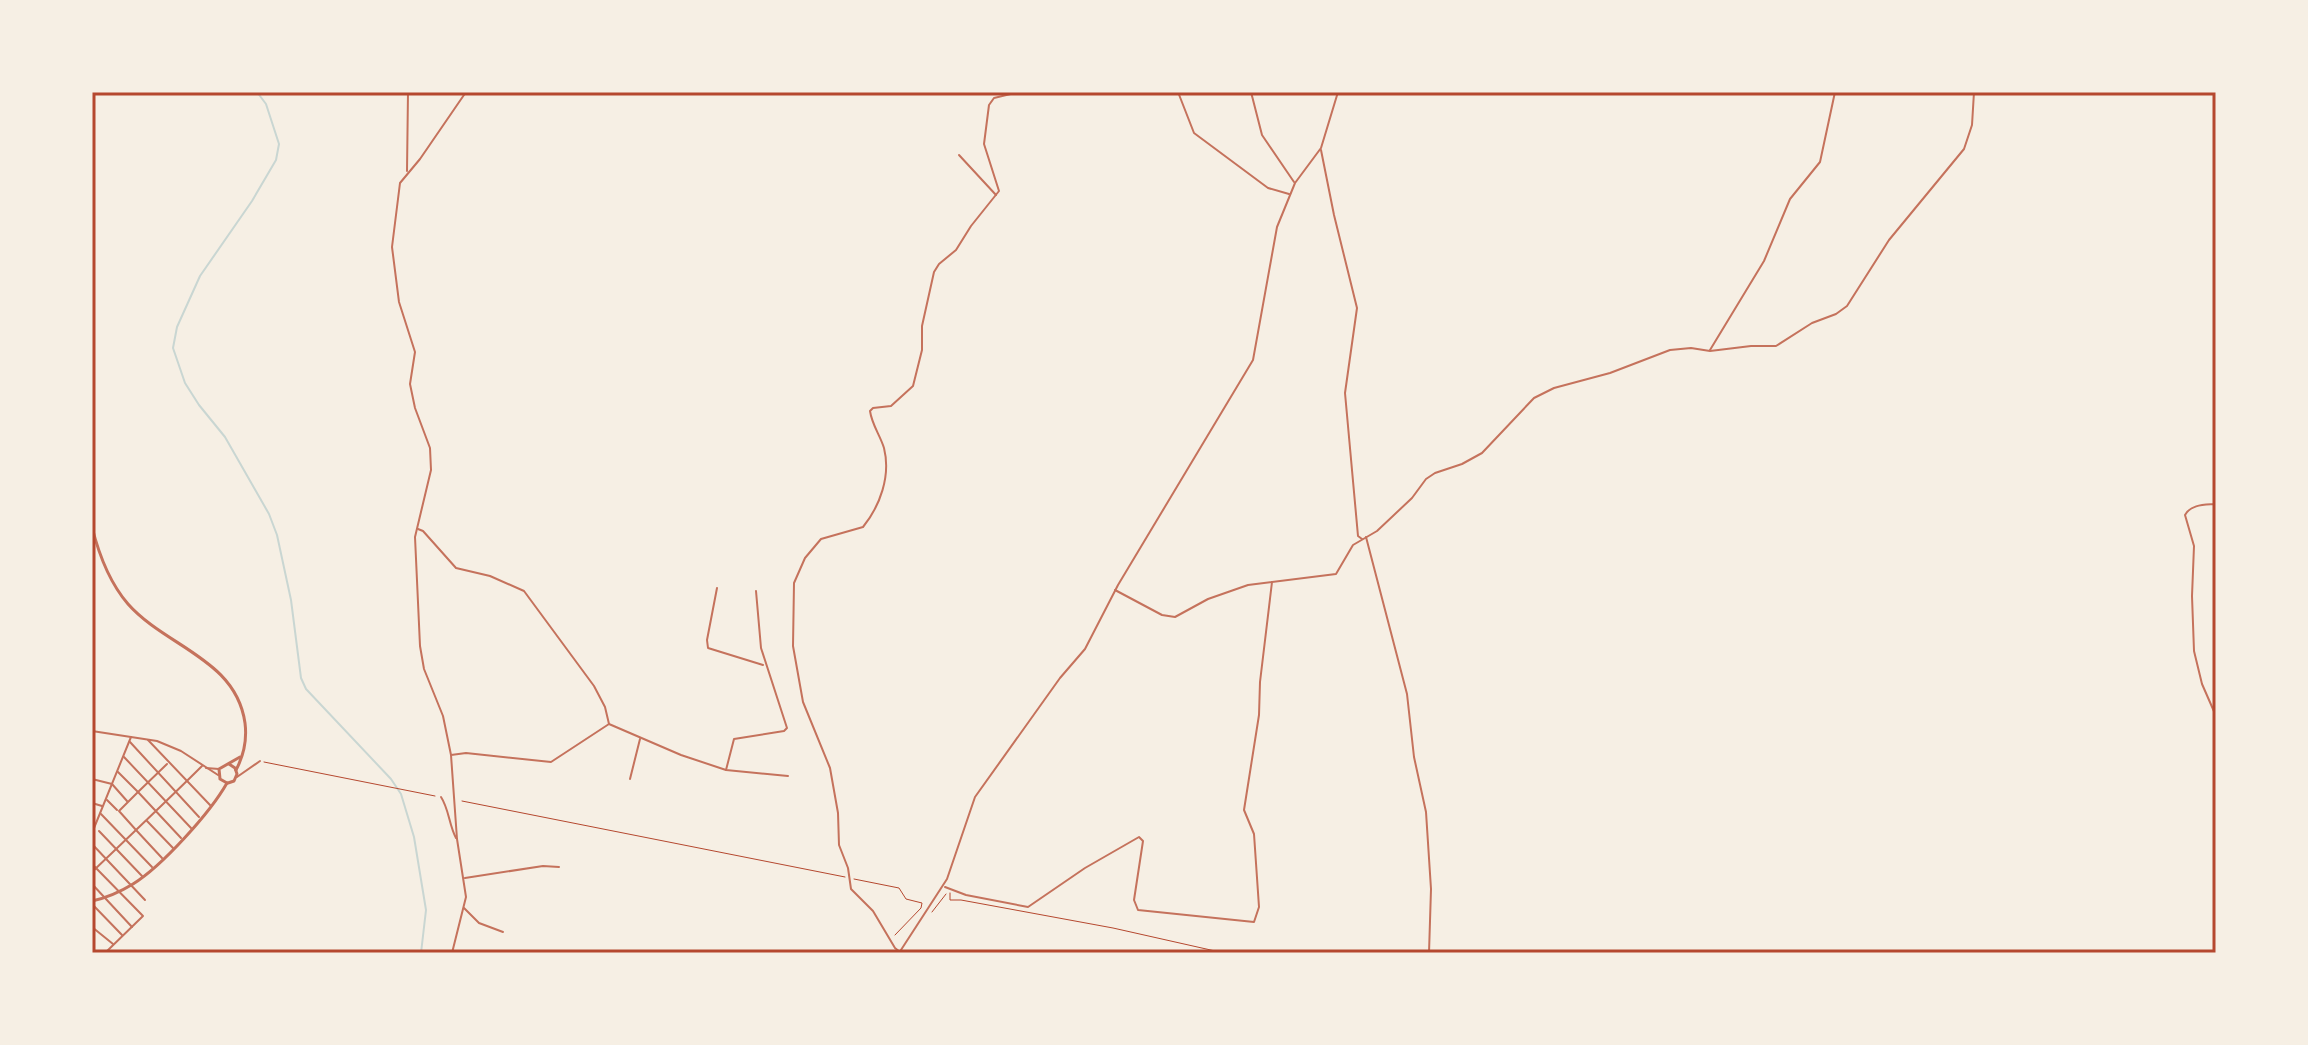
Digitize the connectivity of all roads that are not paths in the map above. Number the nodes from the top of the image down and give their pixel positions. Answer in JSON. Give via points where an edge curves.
{"nodes":[{"id":1,"x":408,"y":92,"type":"edge"},
{"id":2,"x":466,"y":92,"type":"edge"},
{"id":3,"x":1019,"y":92,"type":"edge"},
{"id":4,"x":1178,"y":92,"type":"edge"},
{"id":5,"x":1251,"y":92,"type":"edge"},
{"id":6,"x":1338,"y":92,"type":"edge"},
{"id":7,"x":1835,"y":92,"type":"edge"},
{"id":8,"x":1974,"y":92,"type":"edge"},
{"id":9,"x":1321,"y":148,"type":"junction"},
{"id":10,"x":959,"y":155,"type":"dead end"},
{"id":11,"x":407,"y":174,"type":"junction"},
{"id":12,"x":1295,"y":183,"type":"junction"},
{"id":13,"x":1289,"y":194,"type":"junction"},
{"id":14,"x":996,"y":195,"type":"junction"},
{"id":15,"x":1710,"y":351,"type":"junction"},
{"id":16,"x":2216,"y":504,"type":"edge"},
{"id":17,"x":92,"y":527,"type":"edge"},
{"id":18,"x":416,"y":529,"type":"junction"},
{"id":19,"x":1366,"y":536,"type":"junction"},
{"id":20,"x":1362,"y":539,"type":"junction"},
{"id":21,"x":1272,"y":581,"type":"junction"},
{"id":22,"x":717,"y":588,"type":"dead end"},
{"id":23,"x":1115,"y":590,"type":"junction"},
{"id":24,"x":756,"y":591,"type":"dead end"},
{"id":25,"x":765,"y":666,"type":"junction"},
{"id":26,"x":2216,"y":716,"type":"edge"},
{"id":27,"x":609,"y":724,"type":"junction"},
{"id":28,"x":92,"y":731,"type":"edge"},
{"id":29,"x":132,"y":736,"type":"junction"},
{"id":30,"x":640,"y":738,"type":"junction"},
{"id":31,"x":147,"y":739,"type":"junction"},
{"id":32,"x":129,"y":742,"type":"junction"},
{"id":33,"x":243,"y":754,"type":"junction"},
{"id":34,"x":451,"y":755,"type":"junction"},
{"id":35,"x":123,"y":756,"type":"junction"},
{"id":36,"x":260,"y":761,"type":"road end"},
{"id":37,"x":169,"y":762,"type":"junction"},
{"id":38,"x":229,"y":764,"type":"junction"},
{"id":39,"x":204,"y":767,"type":"junction"},
{"id":40,"x":219,"y":769,"type":"junction"},
{"id":41,"x":726,"y":770,"type":"junction"},
{"id":42,"x":117,"y":771,"type":"junction"},
{"id":43,"x":158,"y":773,"type":"junction"},
{"id":44,"x":237,"y":773,"type":"junction"},
{"id":45,"x":788,"y":776,"type":"dead end"},
{"id":46,"x":220,"y":778,"type":"junction"},
{"id":47,"x":92,"y":779,"type":"edge"},
{"id":48,"x":630,"y":779,"type":"dead end"},
{"id":49,"x":187,"y":781,"type":"junction"},
{"id":50,"x":148,"y":782,"type":"junction"},
{"id":51,"x":227,"y":783,"type":"junction"},
{"id":52,"x":112,"y":784,"type":"junction"},
{"id":53,"x":138,"y":792,"type":"junction"},
{"id":54,"x":175,"y":792,"type":"junction"},
{"id":55,"x":441,"y":797,"type":"road end"},
{"id":56,"x":106,"y":799,"type":"junction"},
{"id":57,"x":218,"y":799,"type":"junction"},
{"id":58,"x":166,"y":801,"type":"junction"},
{"id":59,"x":128,"y":802,"type":"junction"},
{"id":60,"x":92,"y":803,"type":"edge"},
{"id":61,"x":103,"y":806,"type":"junction"},
{"id":62,"x":211,"y":806,"type":"junction"},
{"id":63,"x":119,"y":811,"type":"junction"},
{"id":64,"x":155,"y":811,"type":"junction"},
{"id":65,"x":100,"y":813,"type":"junction"},
{"id":66,"x":200,"y":818,"type":"junction"},
{"id":67,"x":146,"y":820,"type":"junction"},
{"id":68,"x":93,"y":827,"type":"edge"},
{"id":69,"x":192,"y":828,"type":"junction"},
{"id":70,"x":136,"y":830,"type":"junction"},
{"id":71,"x":99,"y":831,"type":"dead end"},
{"id":72,"x":92,"y":833,"type":"edge"},
{"id":73,"x":182,"y":839,"type":"junction"},
{"id":74,"x":457,"y":839,"type":"junction"},
{"id":75,"x":126,"y":840,"type":"junction"},
{"id":76,"x":92,"y":844,"type":"edge"},
{"id":77,"x":173,"y":848,"type":"junction"},
{"id":78,"x":116,"y":849,"type":"junction"},
{"id":79,"x":162,"y":858,"type":"junction"},
{"id":80,"x":106,"y":859,"type":"junction"},
{"id":81,"x":92,"y":864,"type":"edge"},
{"id":82,"x":152,"y":867,"type":"junction"},
{"id":83,"x":559,"y":867,"type":"dead end"},
{"id":84,"x":96,"y":868,"type":"junction"},
{"id":85,"x":92,"y":872,"type":"edge"},
{"id":86,"x":142,"y":877,"type":"junction"},
{"id":87,"x":464,"y":878,"type":"junction"},
{"id":88,"x":92,"y":884,"type":"edge"},
{"id":89,"x":131,"y":885,"type":"junction"},
{"id":90,"x":943,"y":886,"type":"junction"},
{"id":91,"x":118,"y":892,"type":"junction"},
{"id":92,"x":105,"y":898,"type":"junction"},
{"id":93,"x":145,"y":900,"type":"dead end"},
{"id":94,"x":92,"y":903,"type":"edge"},
{"id":95,"x":463,"y":908,"type":"junction"},
{"id":96,"x":92,"y":927,"type":"edge"},
{"id":97,"x":132,"y":927,"type":"junction"},
{"id":98,"x":503,"y":932,"type":"dead end"},
{"id":99,"x":122,"y":936,"type":"junction"},
{"id":100,"x":114,"y":944,"type":"junction"},
{"id":101,"x":899,"y":952,"type":"edge"},
{"id":102,"x":105,"y":953,"type":"edge"},
{"id":103,"x":452,"y":953,"type":"edge"},
{"id":104,"x":1429,"y":953,"type":"edge"}],
"edges":[{"from":1,"to":11,"type":"street"},
{"from":2,"to":11,"type":"street"},
{"from":3,"to":14,"type":"street","via":[[993,98],[989,105],[984,144],[999,189]]},
{"from":4,"to":13,"type":"street","via":[[1194,133],[1268,188]]},
{"from":5,"to":12,"type":"street","via":[[1262,135]]},
{"from":6,"to":9,"type":"street"},
{"from":7,"to":15,"type":"street","via":[[1820,162],[1790,199],[1764,261]]},
{"from":8,"to":15,"type":"street","via":[[1964,149],[1889,240],[1847,306],[1782,345]]},
{"from":9,"to":12,"type":"street"},
{"from":9,"to":20,"type":"street","via":[[1357,308],[1345,393]]},
{"from":10,"to":14,"type":"street"},
{"from":11,"to":18,"type":"street","via":[[398,187],[392,247],[399,302],[415,352],[410,384],[430,448],[431,470]]},
{"from":12,"to":13,"type":"street"},
{"from":13,"to":23,"type":"street","via":[[1277,227],[1253,360]]},
{"from":14,"to":101,"type":"street","via":[[934,272],[914,384],[891,406],[871,410],[884,450],[880,499],[863,527],[817,542],[794,583],[793,646],[802,699],[830,768],[850,887]]},
{"from":15,"to":19,"type":"street","via":[[1670,350],[1541,394],[1482,453],[1430,475],[1412,498]]},
{"from":16,"to":26,"type":"street","via":[[2197,506],[2185,515],[2194,546],[2194,651]]},
{"from":17,"to":33,"type":"street","via":[[109,577],[129,605],[212,665],[235,692],[246,733]]},
{"from":18,"to":27,"type":"street","via":[[456,568],[524,591],[588,677]]},
{"from":18,"to":34,"type":"street","via":[[422,661]]},
{"from":19,"to":20,"type":"street"},
{"from":19,"to":104,"type":"street","via":[[1405,685],[1426,812]]},
{"from":20,"to":21,"type":"street","via":[[1336,574]]},
{"from":21,"to":23,"type":"street","via":[[1219,594],[1175,617]]},
{"from":21,"to":90,"type":"street","via":[[1244,810],[1254,834],[1259,907],[1254,922],[1138,910],[1134,900],[1143,841],[1139,837],[1028,907]]},
{"from":22,"to":25,"type":"street","via":[[708,648]]},
{"from":23,"to":90,"type":"street","via":[[1085,649],[975,797]]},
{"from":24,"to":25,"type":"street"},
{"from":25,"to":41,"type":"street","via":[[786,730],[736,738]]},
{"from":27,"to":30,"type":"street"},
{"from":27,"to":34,"type":"street","via":[[551,762]]},
{"from":28,"to":29,"type":"street"},
{"from":29,"to":31,"type":"street"},
{"from":29,"to":32,"type":"street"},
{"from":30,"to":41,"type":"street"},
{"from":30,"to":48,"type":"street"},
{"from":31,"to":37,"type":"street"},
{"from":31,"to":39,"type":"street","via":[[181,751]]},
{"from":32,"to":35,"type":"street"},
{"from":32,"to":43,"type":"street"},
{"from":33,"to":38,"type":"street"},
{"from":33,"to":44,"type":"street"},
{"from":34,"to":74,"type":"street"},
{"from":35,"to":42,"type":"street"},
{"from":35,"to":50,"type":"street"},
{"from":36,"to":44,"type":"street"},
{"from":37,"to":43,"type":"street"},
{"from":37,"to":49,"type":"street"},
{"from":38,"to":40,"type":"street"},
{"from":38,"to":44,"type":"street"},
{"from":39,"to":40,"type":"street"},
{"from":39,"to":46,"type":"street"},
{"from":39,"to":49,"type":"street"},
{"from":40,"to":46,"type":"street"},
{"from":41,"to":45,"type":"street"},
{"from":42,"to":52,"type":"street"},
{"from":42,"to":53,"type":"street"},
{"from":43,"to":50,"type":"street"},
{"from":43,"to":54,"type":"street"},
{"from":44,"to":51,"type":"street"},
{"from":46,"to":51,"type":"street"},
{"from":46,"to":57,"type":"street"},
{"from":47,"to":52,"type":"street"},
{"from":49,"to":54,"type":"street"},
{"from":49,"to":62,"type":"street"},
{"from":50,"to":53,"type":"street"},
{"from":50,"to":58,"type":"street"},
{"from":51,"to":57,"type":"street"},
{"from":52,"to":56,"type":"street"},
{"from":52,"to":59,"type":"street"},
{"from":53,"to":59,"type":"street"},
{"from":53,"to":64,"type":"street"},
{"from":54,"to":58,"type":"street"},
{"from":54,"to":66,"type":"street"},
{"from":55,"to":74,"type":"street"},
{"from":56,"to":61,"type":"street"},
{"from":56,"to":63,"type":"street"},
{"from":57,"to":62,"type":"street"},
{"from":58,"to":64,"type":"street"},
{"from":58,"to":69,"type":"street"},
{"from":59,"to":63,"type":"street"},
{"from":60,"to":61,"type":"street"},
{"from":61,"to":65,"type":"street"},
{"from":62,"to":66,"type":"street"},
{"from":63,"to":70,"type":"street"},
{"from":64,"to":67,"type":"street"},
{"from":64,"to":73,"type":"street"},
{"from":65,"to":68,"type":"street"},
{"from":65,"to":75,"type":"street"},
{"from":66,"to":69,"type":"street"},
{"from":67,"to":70,"type":"street"},
{"from":67,"to":77,"type":"street"},
{"from":68,"to":72,"type":"street"},
{"from":69,"to":73,"type":"street"},
{"from":70,"to":75,"type":"street"},
{"from":70,"to":79,"type":"street"},
{"from":71,"to":78,"type":"street"},
{"from":73,"to":77,"type":"street"},
{"from":74,"to":87,"type":"street"},
{"from":75,"to":78,"type":"street"},
{"from":75,"to":82,"type":"street"},
{"from":76,"to":80,"type":"street"},
{"from":77,"to":79,"type":"street"},
{"from":78,"to":80,"type":"street"},
{"from":78,"to":86,"type":"street"},
{"from":79,"to":82,"type":"street"},
{"from":80,"to":84,"type":"street"},
{"from":80,"to":89,"type":"street"},
{"from":81,"to":84,"type":"street"},
{"from":82,"to":86,"type":"street"},
{"from":83,"to":87,"type":"street"},
{"from":84,"to":85,"type":"street"},
{"from":84,"to":91,"type":"street"},
{"from":86,"to":89,"type":"street"},
{"from":87,"to":95,"type":"street"},
{"from":88,"to":92,"type":"street"},
{"from":89,"to":91,"type":"street"},
{"from":89,"to":93,"type":"street"},
{"from":90,"to":101,"type":"street"},
{"from":91,"to":92,"type":"street"},
{"from":91,"to":97,"type":"street","via":[[143,916]]},
{"from":92,"to":94,"type":"street"},
{"from":92,"to":97,"type":"street"},
{"from":94,"to":99,"type":"street"},
{"from":95,"to":98,"type":"street","via":[[479,923]]},
{"from":95,"to":103,"type":"street"},
{"from":96,"to":100,"type":"street"},
{"from":97,"to":99,"type":"street"},
{"from":99,"to":100,"type":"street"},
{"from":100,"to":102,"type":"street"}]}
